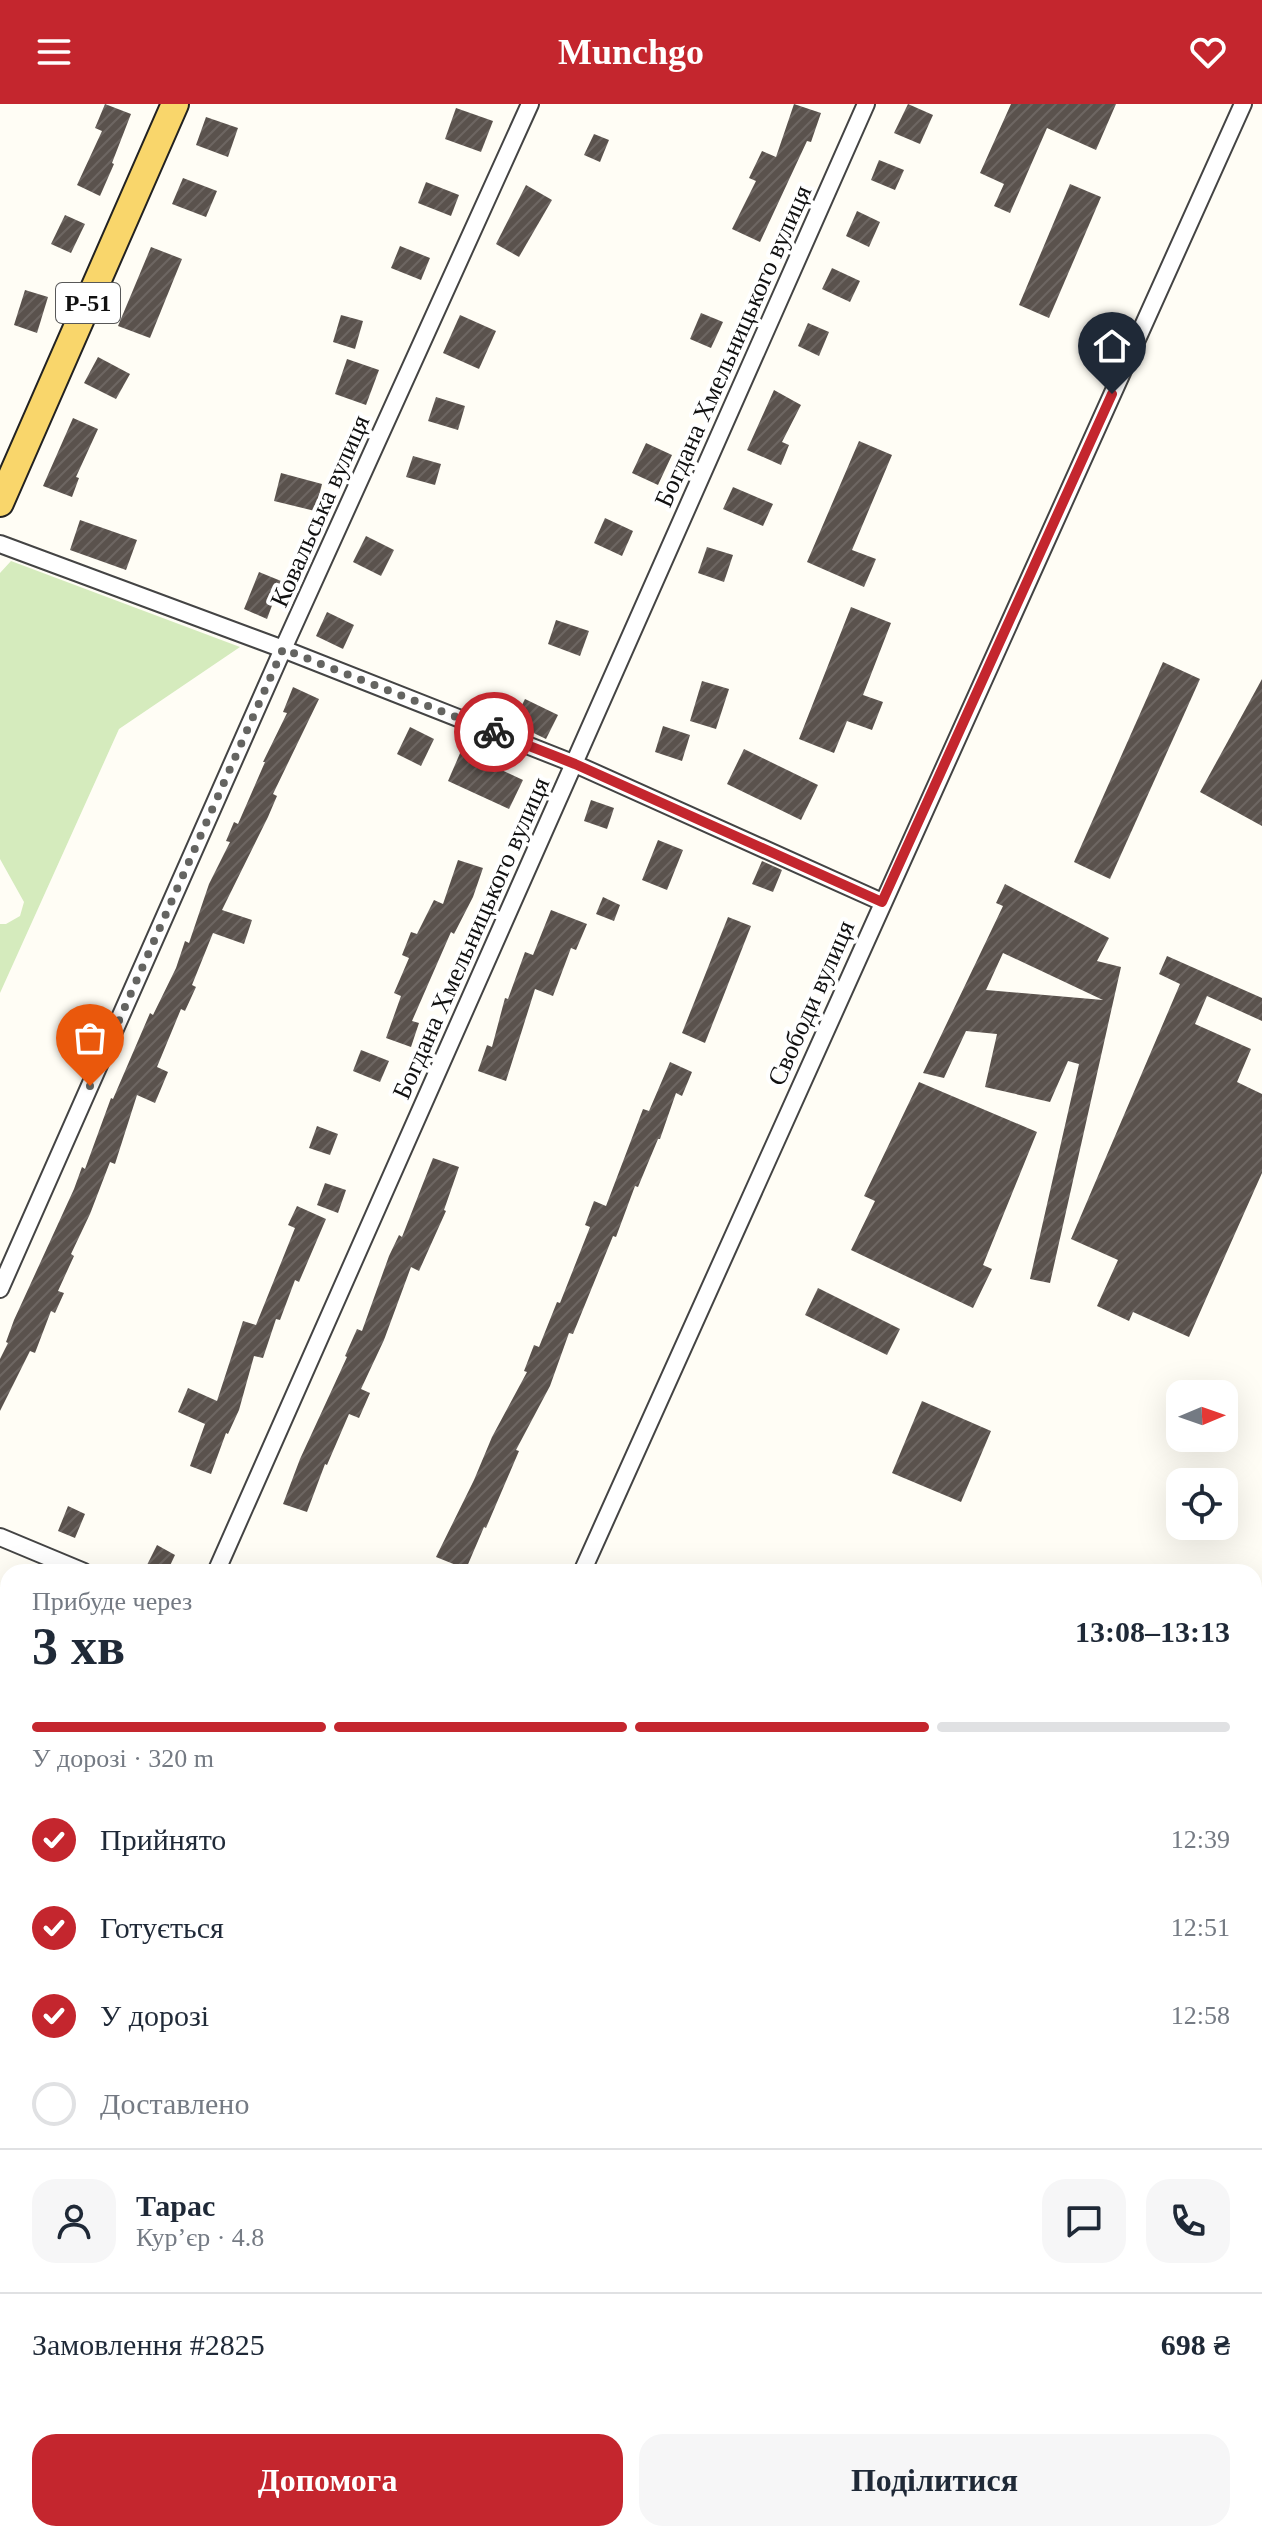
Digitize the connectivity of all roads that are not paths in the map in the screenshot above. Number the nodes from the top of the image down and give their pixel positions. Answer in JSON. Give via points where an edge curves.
{"nodes":[{"id":1,"x":175,"y":104,"type":"edge"},
{"id":2,"x":530,"y":104,"type":"edge"},
{"id":3,"x":866,"y":104,"type":"edge"},
{"id":4,"x":1243,"y":104,"type":"edge"},
{"id":5,"x":0,"y":503,"type":"edge"},
{"id":6,"x":0,"y":544,"type":"edge"},
{"id":7,"x":283,"y":649,"type":"junction"},
{"id":8,"x":575,"y":764,"type":"junction"},
{"id":9,"x":882,"y":902,"type":"junction"},
{"id":10,"x":0,"y":1289,"type":"edge"},
{"id":11,"x":0,"y":1537,"type":"edge"},
{"id":12,"x":65,"y":1564,"type":"edge"},
{"id":13,"x":220,"y":1564,"type":"edge"},
{"id":14,"x":586,"y":1564,"type":"edge"}],
"edges":[{"from":1,"to":5,"type":"main road","number":"Р-51"},
{"from":2,"to":7,"type":"street","name":"Ковальська вулиця"},
{"from":3,"to":8,"type":"street","name":"Богдана Хмельницького вулиця"},
{"from":4,"to":9,"type":"street","name":"Свободи вулиця"},
{"from":6,"to":7,"type":"street"},
{"from":7,"to":8,"type":"street"},
{"from":7,"to":10,"type":"street","name":"Ковальська вулиця"},
{"from":8,"to":9,"type":"street"},
{"from":8,"to":13,"type":"street","name":"Богдана Хмельницького вулиця"},
{"from":9,"to":14,"type":"street","name":"Свободи вулиця"},
{"from":11,"to":12,"type":"street"}]}
